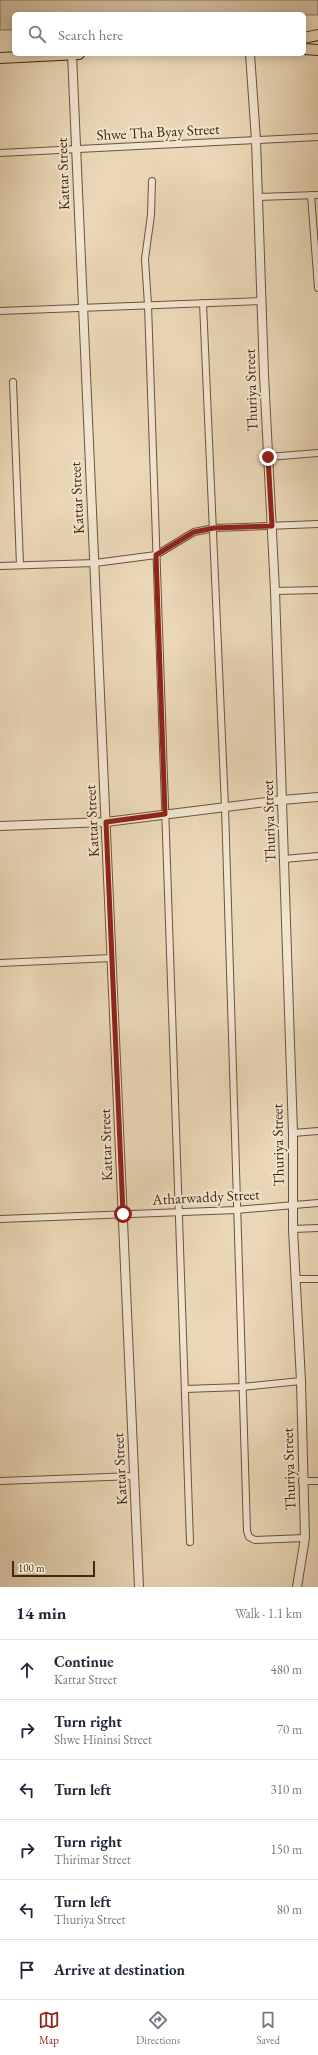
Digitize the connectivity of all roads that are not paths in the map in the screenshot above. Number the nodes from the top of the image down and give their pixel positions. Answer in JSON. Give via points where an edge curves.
{"nodes":[{"id":1,"x":318,"y":35,"type":"edge"},
{"id":2,"x":306,"y":38,"type":"edge"},
{"id":3,"x":306,"y":49,"type":"edge"},
{"id":4,"x":318,"y":50,"type":"edge"},
{"id":5,"x":36,"y":56,"type":"edge"},
{"id":6,"x":72,"y":56,"type":"edge"},
{"id":7,"x":250,"y":56,"type":"edge"},
{"id":8,"x":0,"y":58,"type":"edge"},
{"id":9,"x":318,"y":137,"type":"edge"},
{"id":10,"x":256,"y":140,"type":"junction"},
{"id":11,"x":76,"y":150,"type":"junction"},
{"id":12,"x":0,"y":153,"type":"edge"},
{"id":13,"x":152,"y":181,"type":"dead end"},
{"id":14,"x":311,"y":195,"type":"junction"},
{"id":15,"x":318,"y":195,"type":"edge"},
{"id":16,"x":258,"y":197,"type":"junction"},
{"id":17,"x":318,"y":288,"type":"edge"},
{"id":18,"x":262,"y":301,"type":"junction"},
{"id":19,"x":203,"y":303,"type":"junction"},
{"id":20,"x":148,"y":305,"type":"junction"},
{"id":21,"x":82,"y":308,"type":"junction"},
{"id":22,"x":0,"y":311,"type":"edge"},
{"id":23,"x":14,"y":382,"type":"dead end"},
{"id":24,"x":318,"y":453,"type":"edge"},
{"id":25,"x":268,"y":457,"type":"junction"},
{"id":26,"x":318,"y":524,"type":"edge"},
{"id":27,"x":272,"y":526,"type":"junction"},
{"id":28,"x":214,"y":528,"type":"junction"},
{"id":29,"x":156,"y":555,"type":"junction"},
{"id":30,"x":95,"y":563,"type":"junction"},
{"id":31,"x":20,"y":565,"type":"junction"},
{"id":32,"x":0,"y":566,"type":"edge"},
{"id":33,"x":318,"y":590,"type":"edge"},
{"id":34,"x":275,"y":591,"type":"junction"},
{"id":35,"x":318,"y":797,"type":"edge"},
{"id":36,"x":282,"y":800,"type":"junction"},
{"id":37,"x":225,"y":807,"type":"junction"},
{"id":38,"x":165,"y":814,"type":"junction"},
{"id":39,"x":106,"y":822,"type":"junction"},
{"id":40,"x":0,"y":826,"type":"edge"},
{"id":41,"x":318,"y":856,"type":"edge"},
{"id":42,"x":284,"y":860,"type":"junction"},
{"id":43,"x":112,"y":958,"type":"junction"},
{"id":44,"x":0,"y":963,"type":"edge"},
{"id":45,"x":318,"y":1131,"type":"edge"},
{"id":46,"x":293,"y":1133,"type":"junction"},
{"id":47,"x":293,"y":1204,"type":"junction"},
{"id":48,"x":318,"y":1204,"type":"edge"},
{"id":49,"x":236,"y":1210,"type":"junction"},
{"id":50,"x":179,"y":1212,"type":"junction"},
{"id":51,"x":123,"y":1214,"type":"junction"},
{"id":52,"x":0,"y":1219,"type":"edge"},
{"id":53,"x":318,"y":1228,"type":"edge"},
{"id":54,"x":293,"y":1229,"type":"junction"},
{"id":55,"x":295,"y":1279,"type":"junction"},
{"id":56,"x":318,"y":1279,"type":"edge"},
{"id":57,"x":300,"y":1381,"type":"junction"},
{"id":58,"x":242,"y":1387,"type":"junction"},
{"id":59,"x":185,"y":1389,"type":"junction"},
{"id":60,"x":135,"y":1476,"type":"junction"},
{"id":61,"x":0,"y":1481,"type":"edge"},
{"id":62,"x":302,"y":1481,"type":"junction"},
{"id":63,"x":318,"y":1481,"type":"edge"},
{"id":64,"x":305,"y":1538,"type":"junction"},
{"id":65,"x":190,"y":1542,"type":"dead end"},
{"id":66,"x":139,"y":1587,"type":"edge"},
{"id":67,"x":297,"y":1587,"type":"edge"}],
"edges":[{"from":1,"to":2,"type":"main road"},
{"from":3,"to":4,"type":"main road"},
{"from":5,"to":8,"type":"main road"},
{"from":6,"to":11,"type":"street","name":"Kattar Street"},
{"from":7,"to":10,"type":"street","name":"Thuriya Street"},
{"from":9,"to":10,"type":"street","name":"Shwe Tha Byay Street"},
{"from":10,"to":11,"type":"street","name":"Shwe Tha Byay Street"},
{"from":10,"to":16,"type":"street","name":"Thuriya Street"},
{"from":11,"to":12,"type":"street","name":"Shwe Tha Byay Street"},
{"from":11,"to":21,"type":"street","name":"Kattar Street"},
{"from":13,"to":20,"type":"street","via":[[151,215],[145,259]]},
{"from":14,"to":15,"type":"street"},
{"from":14,"to":16,"type":"street"},
{"from":14,"to":17,"type":"street"},
{"from":16,"to":18,"type":"street","name":"Thuriya Street"},
{"from":18,"to":19,"type":"street"},
{"from":18,"to":25,"type":"street","name":"Thuriya Street"},
{"from":19,"to":20,"type":"street"},
{"from":19,"to":28,"type":"street"},
{"from":20,"to":21,"type":"street"},
{"from":20,"to":29,"type":"street"},
{"from":21,"to":22,"type":"street"},
{"from":21,"to":30,"type":"street","name":"Kattar Street"},
{"from":23,"to":31,"type":"street"},
{"from":24,"to":25,"type":"street"},
{"from":25,"to":27,"type":"street","name":"Thuriya Street"},
{"from":26,"to":27,"type":"street"},
{"from":27,"to":28,"type":"street"},
{"from":27,"to":34,"type":"street","name":"Thuriya Street"},
{"from":28,"to":29,"type":"street","via":[[194,532]]},
{"from":28,"to":37,"type":"street"},
{"from":29,"to":30,"type":"street"},
{"from":29,"to":38,"type":"street"},
{"from":30,"to":31,"type":"street"},
{"from":30,"to":39,"type":"street","name":"Kattar Street"},
{"from":31,"to":32,"type":"street"},
{"from":33,"to":34,"type":"street"},
{"from":34,"to":36,"type":"street","name":"Thuriya Street"},
{"from":35,"to":36,"type":"street"},
{"from":36,"to":37,"type":"street"},
{"from":36,"to":42,"type":"street","name":"Thuriya Street"},
{"from":37,"to":38,"type":"street"},
{"from":37,"to":49,"type":"street"},
{"from":38,"to":39,"type":"street"},
{"from":38,"to":50,"type":"street"},
{"from":39,"to":40,"type":"street"},
{"from":39,"to":43,"type":"street","name":"Kattar Street"},
{"from":41,"to":42,"type":"street"},
{"from":42,"to":46,"type":"street","name":"Thuriya Street"},
{"from":43,"to":44,"type":"street"},
{"from":43,"to":51,"type":"street","name":"Kattar Street"},
{"from":45,"to":46,"type":"street"},
{"from":46,"to":47,"type":"street","name":"Thuriya Street"},
{"from":47,"to":48,"type":"street","name":"Atharwaddy Street"},
{"from":47,"to":49,"type":"street","name":"Atharwaddy Street"},
{"from":47,"to":54,"type":"street","name":"Thuriya Street"},
{"from":49,"to":50,"type":"street","name":"Atharwaddy Street"},
{"from":49,"to":58,"type":"street"},
{"from":50,"to":51,"type":"street","name":"Atharwaddy Street"},
{"from":50,"to":59,"type":"street"},
{"from":51,"to":52,"type":"street","name":"Atharwaddy Street"},
{"from":51,"to":60,"type":"street","name":"Kattar Street"},
{"from":53,"to":54,"type":"street"},
{"from":54,"to":55,"type":"street","name":"Thuriya Street"},
{"from":55,"to":56,"type":"street"},
{"from":55,"to":57,"type":"street","name":"Thuriya Street"},
{"from":57,"to":58,"type":"street"},
{"from":57,"to":62,"type":"street","name":"Thuriya Street"},
{"from":58,"to":59,"type":"street"},
{"from":58,"to":64,"type":"street","via":[[247,1534],[255,1540]]},
{"from":59,"to":65,"type":"street"},
{"from":60,"to":61,"type":"street"},
{"from":60,"to":66,"type":"street","name":"Kattar Street"},
{"from":62,"to":63,"type":"street"},
{"from":62,"to":64,"type":"street","name":"Thuriya Street"},
{"from":64,"to":67,"type":"street","name":"Thuriya Street"}]}
